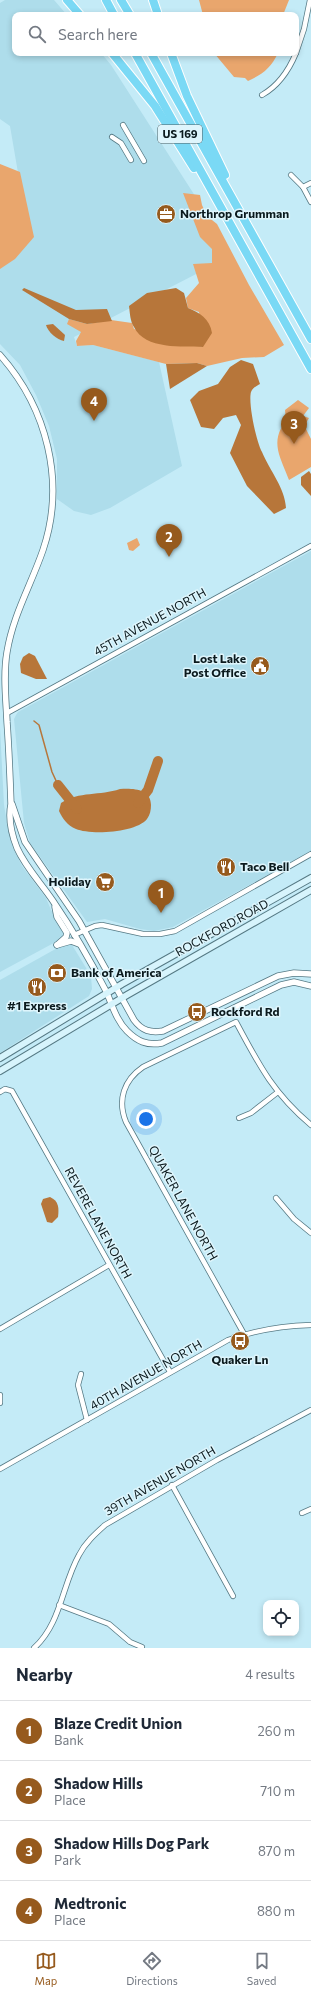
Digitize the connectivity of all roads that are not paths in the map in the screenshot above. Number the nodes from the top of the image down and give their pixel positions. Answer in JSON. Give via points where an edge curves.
{"nodes":[{"id":1,"x":67,"y":0,"type":"edge"},
{"id":2,"x":106,"y":0,"type":"edge"},
{"id":3,"x":121,"y":0,"type":"edge"},
{"id":4,"x":152,"y":0,"type":"edge"},
{"id":5,"x":310,"y":0,"type":"edge"},
{"id":6,"x":77,"y":12,"type":"edge"},
{"id":7,"x":112,"y":12,"type":"edge"},
{"id":8,"x":128,"y":12,"type":"edge"},
{"id":9,"x":157,"y":12,"type":"edge"},
{"id":10,"x":299,"y":44,"type":"edge"},
{"id":11,"x":114,"y":56,"type":"edge"},
{"id":12,"x":137,"y":56,"type":"edge"},
{"id":13,"x":153,"y":56,"type":"edge"},
{"id":14,"x":172,"y":56,"type":"edge"},
{"id":15,"x":294,"y":56,"type":"edge"},
{"id":16,"x":262,"y":94,"type":"dead end"},
{"id":17,"x":123,"y":125,"type":"dead end"},
{"id":18,"x":112,"y":137,"type":"dead end"},
{"id":19,"x":131,"y":160,"type":"dead end"},
{"id":20,"x":144,"y":161,"type":"dead end"},
{"id":21,"x":291,"y":175,"type":"dead end"},
{"id":22,"x":311,"y":183,"type":"edge"},
{"id":23,"x":303,"y":188,"type":"junction"},
{"id":24,"x":311,"y":202,"type":"edge"},
{"id":25,"x":238,"y":209,"type":"junction"},
{"id":26,"x":226,"y":214,"type":"junction"},
{"id":27,"x":311,"y":339,"type":"edge"},
{"id":28,"x":0,"y":355,"type":"edge"},
{"id":29,"x":311,"y":369,"type":"edge"},
{"id":30,"x":311,"y":546,"type":"edge"},
{"id":31,"x":6,"y":713,"type":"junction"},
{"id":32,"x":0,"y":717,"type":"edge"},
{"id":33,"x":12,"y":804,"type":"junction"},
{"id":34,"x":311,"y":854,"type":"edge"},
{"id":35,"x":311,"y":878,"type":"edge"},
{"id":36,"x":311,"y":890,"type":"edge"},
{"id":37,"x":53,"y":902,"type":"junction"},
{"id":38,"x":84,"y":930,"type":"junction"},
{"id":39,"x":74,"y":936,"type":"junction"},
{"id":40,"x":79,"y":944,"type":"junction"},
{"id":41,"x":311,"y":974,"type":"edge"},
{"id":42,"x":311,"y":986,"type":"edge"},
{"id":43,"x":116,"y":988,"type":"junction"},
{"id":44,"x":107,"y":993,"type":"junction"},
{"id":45,"x":121,"y":998,"type":"junction"},
{"id":46,"x":111,"y":1004,"type":"junction"},
{"id":47,"x":0,"y":1058,"type":"edge"},
{"id":48,"x":0,"y":1072,"type":"edge"},
{"id":49,"x":0,"y":1092,"type":"edge"},
{"id":50,"x":278,"y":1092,"type":"junction"},
{"id":51,"x":239,"y":1118,"type":"dead end"},
{"id":52,"x":311,"y":1125,"type":"edge"},
{"id":53,"x":276,"y":1198,"type":"dead end"},
{"id":54,"x":311,"y":1233,"type":"edge"},
{"id":55,"x":109,"y":1265,"type":"junction"},
{"id":56,"x":311,"y":1325,"type":"edge"},
{"id":57,"x":0,"y":1329,"type":"edge"},
{"id":58,"x":244,"y":1334,"type":"junction"},
{"id":59,"x":170,"y":1372,"type":"junction"},
{"id":60,"x":81,"y":1374,"type":"dead end"},
{"id":61,"x":0,"y":1395,"type":"edge"},
{"id":62,"x":0,"y":1403,"type":"edge"},
{"id":63,"x":311,"y":1410,"type":"edge"},
{"id":64,"x":87,"y":1420,"type":"junction"},
{"id":65,"x":0,"y":1469,"type":"edge"},
{"id":66,"x":172,"y":1485,"type":"junction"},
{"id":67,"x":311,"y":1509,"type":"edge"},
{"id":68,"x":302,"y":1514,"type":"dead end"},
{"id":69,"x":233,"y":1596,"type":"dead end"},
{"id":70,"x":59,"y":1605,"type":"junction"},
{"id":71,"x":142,"y":1647,"type":"dead end"},
{"id":72,"x":34,"y":1648,"type":"edge"}],
"edges":[{"from":1,"to":6,"type":"highway"},
{"from":2,"to":7,"type":"highway"},
{"from":3,"to":8,"type":"highway"},
{"from":4,"to":9,"type":"highway"},
{"from":5,"to":10,"type":"street"},
{"from":11,"to":26,"type":"highway","via":[[155,106],[202,182]]},
{"from":12,"to":26,"type":"highway","number":"US 169"},
{"from":13,"to":25,"type":"highway","number":"US 169"},
{"from":14,"to":25,"type":"highway"},
{"from":15,"to":16,"type":"street","via":[[273,89]]},
{"from":17,"to":20,"type":"street"},
{"from":18,"to":19,"type":"street","via":[[121,143]]},
{"from":21,"to":23,"type":"street"},
{"from":22,"to":23,"type":"street"},
{"from":23,"to":24,"type":"street"},
{"from":25,"to":27,"type":"highway","number":"US 169"},
{"from":26,"to":29,"type":"highway","number":"US 169"},
{"from":28,"to":31,"type":"street","via":[[24,387],[41,421],[51,462],[52,495],[43,550],[11,632],[5,670]]},
{"from":30,"to":31,"type":"street","name":"45TH AVENUE NORTH"},
{"from":31,"to":32,"type":"street","name":"45TH AVENUE NORTH"},
{"from":31,"to":33,"type":"street"},
{"from":33,"to":37,"type":"street","via":[[9,816],[17,848],[31,873]]},
{"from":33,"to":38,"type":"street","via":[[25,842]]},
{"from":34,"to":38,"type":"street","via":[[175,931],[143,934],[102,925]]},
{"from":35,"to":43,"type":"main road","name":"ROCKFORD ROAD"},
{"from":36,"to":45,"type":"main road","name":"ROCKFORD ROAD"},
{"from":37,"to":39,"type":"street"},
{"from":37,"to":40,"type":"street","via":[[67,933],[57,945],[68,941]]},
{"from":38,"to":39,"type":"street"},
{"from":38,"to":43,"type":"street"},
{"from":39,"to":40,"type":"street"},
{"from":40,"to":44,"type":"street"},
{"from":41,"to":45,"type":"street","via":[[294,972],[278,976],[172,1027],[153,1032],[138,1025]]},
{"from":42,"to":46,"type":"street","via":[[294,982],[281,985],[155,1044],[137,1040],[125,1030]]},
{"from":43,"to":44,"type":"main road","name":"ROCKFORD ROAD"},
{"from":43,"to":45,"type":"street"},
{"from":44,"to":46,"type":"street"},
{"from":44,"to":47,"type":"main road","name":"ROCKFORD ROAD"},
{"from":45,"to":46,"type":"main road","name":"ROCKFORD ROAD"},
{"from":46,"to":48,"type":"main road","name":"ROCKFORD ROAD"},
{"from":49,"to":55,"type":"street","name":"REVERE LANE NORTH","via":[[5,1089],[12,1091]]},
{"from":50,"to":51,"type":"street","via":[[251,1113]]},
{"from":50,"to":52,"type":"street"},
{"from":50,"to":58,"type":"street","name":"QUAKER LANE NORTH","via":[[262,1071],[236,1022],[136,1072],[125,1087],[121,1105],[126,1122]]},
{"from":53,"to":54,"type":"street","via":[[294,1219]]},
{"from":55,"to":57,"type":"street"},
{"from":55,"to":59,"type":"street","name":"REVERE LANE NORTH"},
{"from":56,"to":58,"type":"street","name":"40TH AVENUE NORTH"},
{"from":58,"to":59,"type":"street","name":"40TH AVENUE NORTH"},
{"from":59,"to":64,"type":"street","name":"40TH AVENUE NORTH"},
{"from":60,"to":64,"type":"street","via":[[78,1385]]},
{"from":61,"to":62,"type":"street"},
{"from":63,"to":66,"type":"street","name":"39TH AVENUE NORTH"},
{"from":64,"to":65,"type":"street","name":"40TH AVENUE NORTH"},
{"from":66,"to":69,"type":"street"},
{"from":66,"to":70,"type":"street","name":"39TH AVENUE NORTH","via":[[116,1517],[94,1534],[78,1555]]},
{"from":67,"to":68,"type":"street"},
{"from":70,"to":71,"type":"street","via":[[108,1624],[130,1642]]},
{"from":70,"to":72,"type":"street","name":"39TH AVENUE NORTH","via":[[52,1624]]}]}
